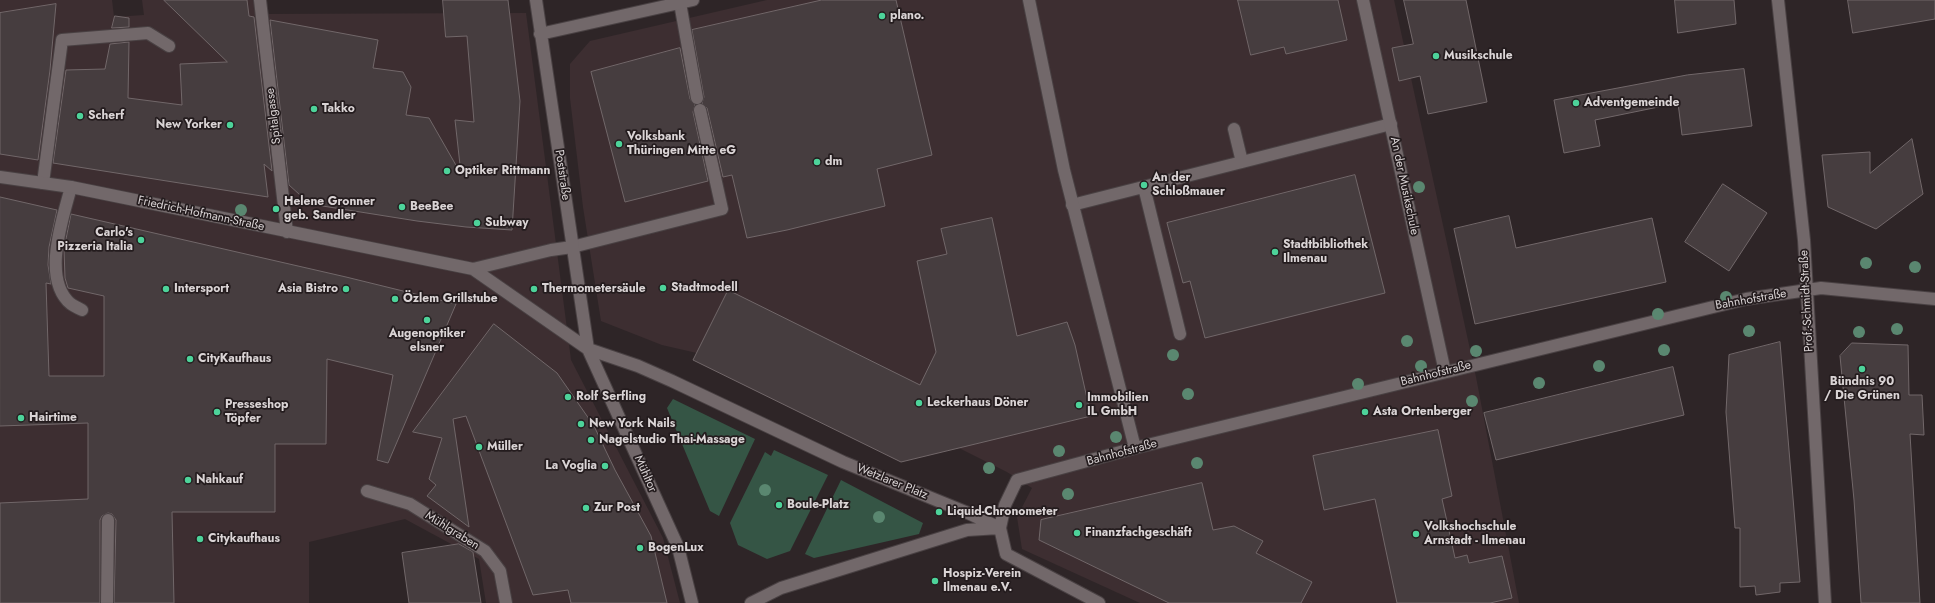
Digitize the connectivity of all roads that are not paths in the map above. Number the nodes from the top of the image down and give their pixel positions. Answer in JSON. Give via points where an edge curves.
{"nodes":[{"id":1,"x":260,"y":0,"type":"edge"},
{"id":2,"x":536,"y":0,"type":"edge"},
{"id":3,"x":693,"y":0,"type":"edge"},
{"id":4,"x":1029,"y":0,"type":"edge"},
{"id":5,"x":1363,"y":0,"type":"edge"},
{"id":6,"x":1778,"y":0,"type":"edge"},
{"id":7,"x":680,"y":3,"type":"junction"},
{"id":8,"x":540,"y":34,"type":"junction"},
{"id":9,"x":169,"y":46,"type":"dead end"},
{"id":10,"x":697,"y":98,"type":"dead end"},
{"id":11,"x":700,"y":110,"type":"dead end"},
{"id":12,"x":1391,"y":124,"type":"junction"},
{"id":13,"x":1234,"y":129,"type":"dead end"},
{"id":14,"x":1242,"y":162,"type":"junction"},
{"id":15,"x":0,"y":177,"type":"edge"},
{"id":16,"x":43,"y":183,"type":"junction"},
{"id":17,"x":71,"y":187,"type":"junction"},
{"id":18,"x":1144,"y":187,"type":"junction"},
{"id":19,"x":1072,"y":205,"type":"junction"},
{"id":20,"x":287,"y":232,"type":"junction"},
{"id":21,"x":572,"y":247,"type":"junction"},
{"id":22,"x":473,"y":269,"type":"junction"},
{"id":23,"x":1806,"y":290,"type":"junction"},
{"id":24,"x":1935,"y":299,"type":"edge"},
{"id":25,"x":82,"y":310,"type":"dead end"},
{"id":26,"x":1180,"y":334,"type":"dead end"},
{"id":27,"x":588,"y":349,"type":"junction"},
{"id":28,"x":1445,"y":372,"type":"junction"},
{"id":29,"x":1136,"y":448,"type":"junction"},
{"id":30,"x":367,"y":491,"type":"dead end"},
{"id":31,"x":108,"y":520,"type":"dead end"},
{"id":32,"x":1000,"y":528,"type":"junction"},
{"id":33,"x":107,"y":603,"type":"edge"},
{"id":34,"x":506,"y":603,"type":"edge"},
{"id":35,"x":692,"y":603,"type":"edge"},
{"id":36,"x":751,"y":603,"type":"edge"},
{"id":37,"x":1099,"y":603,"type":"edge"},
{"id":38,"x":1825,"y":603,"type":"edge"}],
"edges":[{"from":1,"to":20,"type":"street","name":"Spitalgasse"},
{"from":2,"to":8,"type":"street","name":"Poststraße"},
{"from":3,"to":7,"type":"street"},
{"from":4,"to":19,"type":"street"},
{"from":5,"to":12,"type":"street","name":"An der Musikschule"},
{"from":6,"to":23,"type":"street","name":"Prof.-Schmidt-Straße","via":[[1804,240]]},
{"from":7,"to":8,"type":"street"},
{"from":7,"to":10,"type":"street"},
{"from":8,"to":21,"type":"street","name":"Poststraße"},
{"from":9,"to":16,"type":"street","via":[[148,33],[62,40]]},
{"from":11,"to":21,"type":"street","name":"Friedrich-Hofmann-Straße","via":[[722,209]]},
{"from":12,"to":14,"type":"street"},
{"from":12,"to":28,"type":"street","name":"An der Musikschule"},
{"from":13,"to":14,"type":"street"},
{"from":14,"to":18,"type":"street"},
{"from":15,"to":16,"type":"street","name":"Friedrich-Hofmann-Straße"},
{"from":16,"to":17,"type":"street","name":"Friedrich-Hofmann-Straße"},
{"from":17,"to":20,"type":"street","name":"Friedrich-Hofmann-Straße"},
{"from":17,"to":25,"type":"street","via":[[56,249],[55,267],[60,291],[70,304]]},
{"from":18,"to":19,"type":"street"},
{"from":18,"to":26,"type":"street"},
{"from":19,"to":29,"type":"street"},
{"from":20,"to":22,"type":"street","name":"Friedrich-Hofmann-Straße"},
{"from":21,"to":22,"type":"street","name":"Friedrich-Hofmann-Straße"},
{"from":21,"to":27,"type":"street","name":"Poststraße"},
{"from":22,"to":27,"type":"street","name":"Friedrich-Hofmann-Straße"},
{"from":23,"to":24,"type":"street","name":"Bahnhofstraße","via":[[1821,288]]},
{"from":23,"to":28,"type":"street","name":"Bahnhofstraße","via":[[1746,299]]},
{"from":23,"to":38,"type":"street","name":"Prof.-Schmidt-Straße"},
{"from":27,"to":32,"type":"street","name":"Wetzlarer Platz","via":[[644,369],[843,462]]},
{"from":27,"to":35,"type":"street","name":"Mühltor","via":[[678,547]]},
{"from":28,"to":29,"type":"street","name":"Bahnhofstraße"},
{"from":29,"to":32,"type":"street","name":"Bahnhofstraße","via":[[1017,480],[1005,505]]},
{"from":30,"to":34,"type":"street","name":"Mühlgraben","via":[[410,504],[485,551],[500,571]]},
{"from":31,"to":33,"type":"street"},
{"from":32,"to":36,"type":"street","via":[[967,530],[782,588]]},
{"from":32,"to":37,"type":"street","name":"Bahnhofstraße","via":[[1006,554]]}]}
